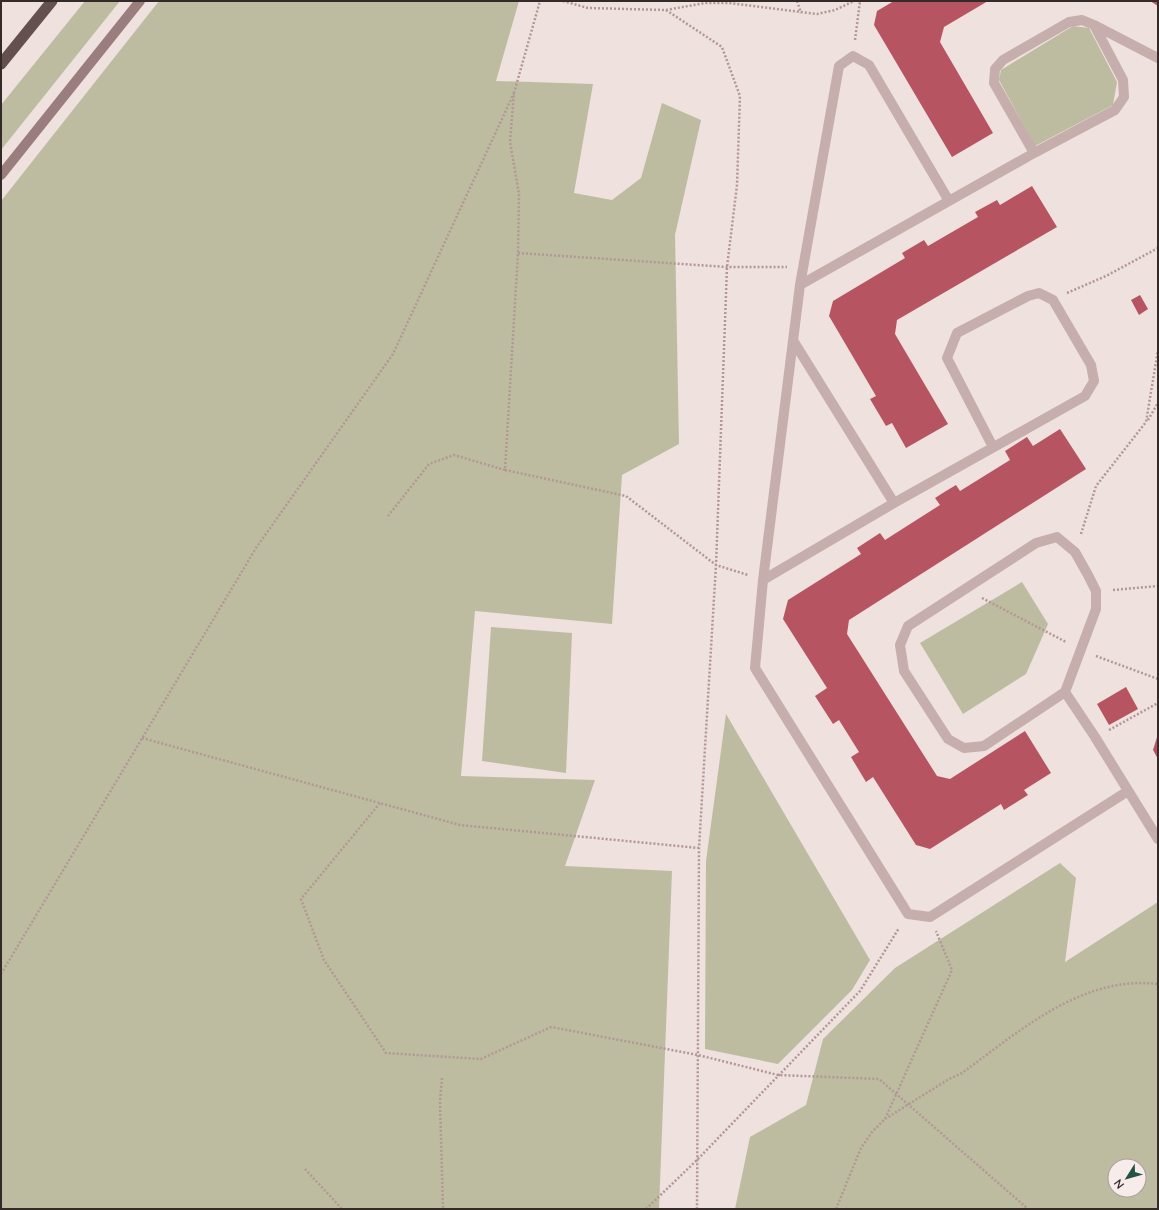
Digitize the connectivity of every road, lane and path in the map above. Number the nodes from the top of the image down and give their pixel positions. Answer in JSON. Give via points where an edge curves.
{"nodes":[{"id":1,"x":52,"y":1,"type":"edge"},
{"id":2,"x":140,"y":1,"type":"edge"},
{"id":3,"x":540,"y":1,"type":"edge"},
{"id":4,"x":563,"y":1,"type":"edge"},
{"id":5,"x":797,"y":1,"type":"edge"},
{"id":6,"x":854,"y":1,"type":"edge"},
{"id":7,"x":860,"y":1,"type":"edge"},
{"id":8,"x":666,"y":10,"type":"junction"},
{"id":9,"x":801,"y":13,"type":"junction"},
{"id":10,"x":1094,"y":24,"type":"junction"},
{"id":11,"x":853,"y":56,"type":"junction"},
{"id":12,"x":1158,"y":58,"type":"edge"},
{"id":13,"x":1,"y":64,"type":"edge"},
{"id":14,"x":514,"y":93,"type":"junction"},
{"id":15,"x":1034,"y":153,"type":"junction"},
{"id":16,"x":1,"y":175,"type":"edge"},
{"id":17,"x":949,"y":201,"type":"junction"},
{"id":18,"x":1158,"y":248,"type":"edge"},
{"id":19,"x":518,"y":253,"type":"junction"},
{"id":20,"x":803,"y":266,"type":"junction"},
{"id":21,"x":727,"y":267,"type":"junction"},
{"id":22,"x":800,"y":285,"type":"junction"},
{"id":23,"x":1053,"y":300,"type":"junction"},
{"id":24,"x":794,"y":342,"type":"junction"},
{"id":25,"x":1158,"y":350,"type":"edge"},
{"id":26,"x":1158,"y":403,"type":"edge"},
{"id":27,"x":1146,"y":422,"type":"junction"},
{"id":28,"x":993,"y":446,"type":"junction"},
{"id":29,"x":505,"y":470,"type":"junction"},
{"id":30,"x":894,"y":503,"type":"junction"},
{"id":31,"x":388,"y":516,"type":"dead end"},
{"id":32,"x":1075,"y":552,"type":"junction"},
{"id":33,"x":716,"y":565,"type":"junction"},
{"id":34,"x":763,"y":580,"type":"junction"},
{"id":35,"x":1158,"y":586,"type":"edge"},
{"id":36,"x":964,"y":589,"type":"junction"},
{"id":37,"x":1096,"y":591,"type":"junction"},
{"id":38,"x":1080,"y":650,"type":"junction"},
{"id":39,"x":1158,"y":680,"type":"edge"},
{"id":40,"x":1065,"y":692,"type":"junction"},
{"id":41,"x":1158,"y":704,"type":"edge"},
{"id":42,"x":1095,"y":737,"type":"junction"},
{"id":43,"x":142,"y":738,"type":"junction"},
{"id":44,"x":1128,"y":791,"type":"junction"},
{"id":45,"x":380,"y":803,"type":"junction"},
{"id":46,"x":1158,"y":839,"type":"edge"},
{"id":47,"x":699,"y":848,"type":"junction"},
{"id":48,"x":908,"y":914,"type":"junction"},
{"id":49,"x":930,"y":917,"type":"junction"},
{"id":50,"x":1,"y":974,"type":"edge"},
{"id":51,"x":1158,"y":984,"type":"edge"},
{"id":52,"x":698,"y":1055,"type":"junction"},
{"id":53,"x":778,"y":1075,"type":"junction"},
{"id":54,"x":442,"y":1078,"type":"dead end"},
{"id":55,"x":896,"y":1094,"type":"junction"},
{"id":56,"x":909,"y":1105,"type":"junction"},
{"id":57,"x":885,"y":1119,"type":"junction"},
{"id":58,"x":697,"y":1160,"type":"junction"},
{"id":59,"x":305,"y":1169,"type":"dead end"},
{"id":60,"x":342,"y":1209,"type":"edge"},
{"id":61,"x":443,"y":1209,"type":"edge"},
{"id":62,"x":646,"y":1209,"type":"edge"},
{"id":63,"x":697,"y":1209,"type":"edge"},
{"id":64,"x":836,"y":1209,"type":"edge"},
{"id":65,"x":1028,"y":1209,"type":"edge"}],
"edges":[{"from":1,"to":13,"type":"highway"},
{"from":2,"to":16,"type":"main road"},
{"from":3,"to":14,"type":"path"},
{"from":4,"to":8,"type":"path","via":[[588,8]]},
{"from":5,"to":9,"type":"path"},
{"from":6,"to":9,"type":"path","via":[[835,10],[818,14]]},
{"from":7,"to":11,"type":"path"},
{"from":8,"to":9,"type":"path","via":[[705,3],[729,3]]},
{"from":8,"to":21,"type":"path","via":[[722,47],[740,96],[737,185]]},
{"from":10,"to":12,"type":"lane"},
{"from":10,"to":15,"type":"lane","via":[[1123,80],[1124,97],[1115,110]]},
{"from":10,"to":15,"type":"lane","via":[[1082,20],[1069,22],[1002,60],[995,69],[994,83]]},
{"from":11,"to":17,"type":"lane","via":[[869,66]]},
{"from":11,"to":20,"type":"lane","via":[[839,66]]},
{"from":14,"to":19,"type":"path","via":[[510,142],[519,194]]},
{"from":14,"to":43,"type":"path","via":[[393,354],[256,548]]},
{"from":15,"to":17,"type":"lane"},
{"from":17,"to":22,"type":"lane"},
{"from":18,"to":23,"type":"path","via":[[1106,276]]},
{"from":19,"to":21,"type":"path"},
{"from":19,"to":29,"type":"path"},
{"from":20,"to":21,"type":"path"},
{"from":20,"to":22,"type":"lane"},
{"from":21,"to":33,"type":"path"},
{"from":22,"to":24,"type":"lane"},
{"from":23,"to":28,"type":"lane","via":[[1091,365],[1094,381],[1085,396]]},
{"from":23,"to":28,"type":"lane","via":[[1039,293],[1028,296],[956,333],[952,341],[946,358]]},
{"from":24,"to":30,"type":"lane"},
{"from":24,"to":34,"type":"lane"},
{"from":25,"to":27,"type":"path"},
{"from":26,"to":27,"type":"path"},
{"from":27,"to":32,"type":"path","via":[[1096,486]]},
{"from":28,"to":30,"type":"lane"},
{"from":29,"to":31,"type":"path","via":[[454,455],[429,464]]},
{"from":29,"to":33,"type":"path","via":[[626,496]]},
{"from":30,"to":34,"type":"lane"},
{"from":32,"to":36,"type":"lane","via":[[1056,537],[1036,543]]},
{"from":32,"to":37,"type":"lane"},
{"from":33,"to":34,"type":"path"},
{"from":33,"to":47,"type":"path"},
{"from":34,"to":48,"type":"lane","via":[[755,668]]},
{"from":35,"to":37,"type":"path"},
{"from":36,"to":38,"type":"path"},
{"from":36,"to":40,"type":"lane","via":[[908,626],[900,645],[904,671],[948,739],[964,748],[984,746]]},
{"from":37,"to":38,"type":"lane","via":[[1096,609]]},
{"from":38,"to":39,"type":"path"},
{"from":38,"to":40,"type":"lane"},
{"from":40,"to":42,"type":"lane"},
{"from":41,"to":42,"type":"path"},
{"from":42,"to":44,"type":"lane"},
{"from":43,"to":45,"type":"path"},
{"from":43,"to":50,"type":"path"},
{"from":44,"to":46,"type":"lane"},
{"from":44,"to":49,"type":"lane"},
{"from":45,"to":47,"type":"path","via":[[460,825]]},
{"from":45,"to":52,"type":"path","via":[[301,899],[324,960],[386,1053],[481,1059],[551,1027]]},
{"from":47,"to":52,"type":"path"},
{"from":48,"to":49,"type":"lane"},
{"from":48,"to":53,"type":"path","via":[[860,991]]},
{"from":49,"to":55,"type":"path","via":[[952,970]]},
{"from":51,"to":56,"type":"path","via":[[1139,981],[1118,985],[1092,991],[1052,1008],[962,1073],[948,1079]]},
{"from":52,"to":53,"type":"path"},
{"from":52,"to":58,"type":"path"},
{"from":53,"to":55,"type":"path","via":[[879,1079]]},
{"from":53,"to":58,"type":"path"},
{"from":54,"to":61,"type":"path","via":[[440,1101]]},
{"from":55,"to":56,"type":"path"},
{"from":55,"to":57,"type":"path"},
{"from":56,"to":57,"type":"path"},
{"from":56,"to":65,"type":"path"},
{"from":57,"to":64,"type":"path","via":[[861,1148]]},
{"from":58,"to":62,"type":"path"},
{"from":58,"to":63,"type":"path"},
{"from":59,"to":60,"type":"path"}]}
